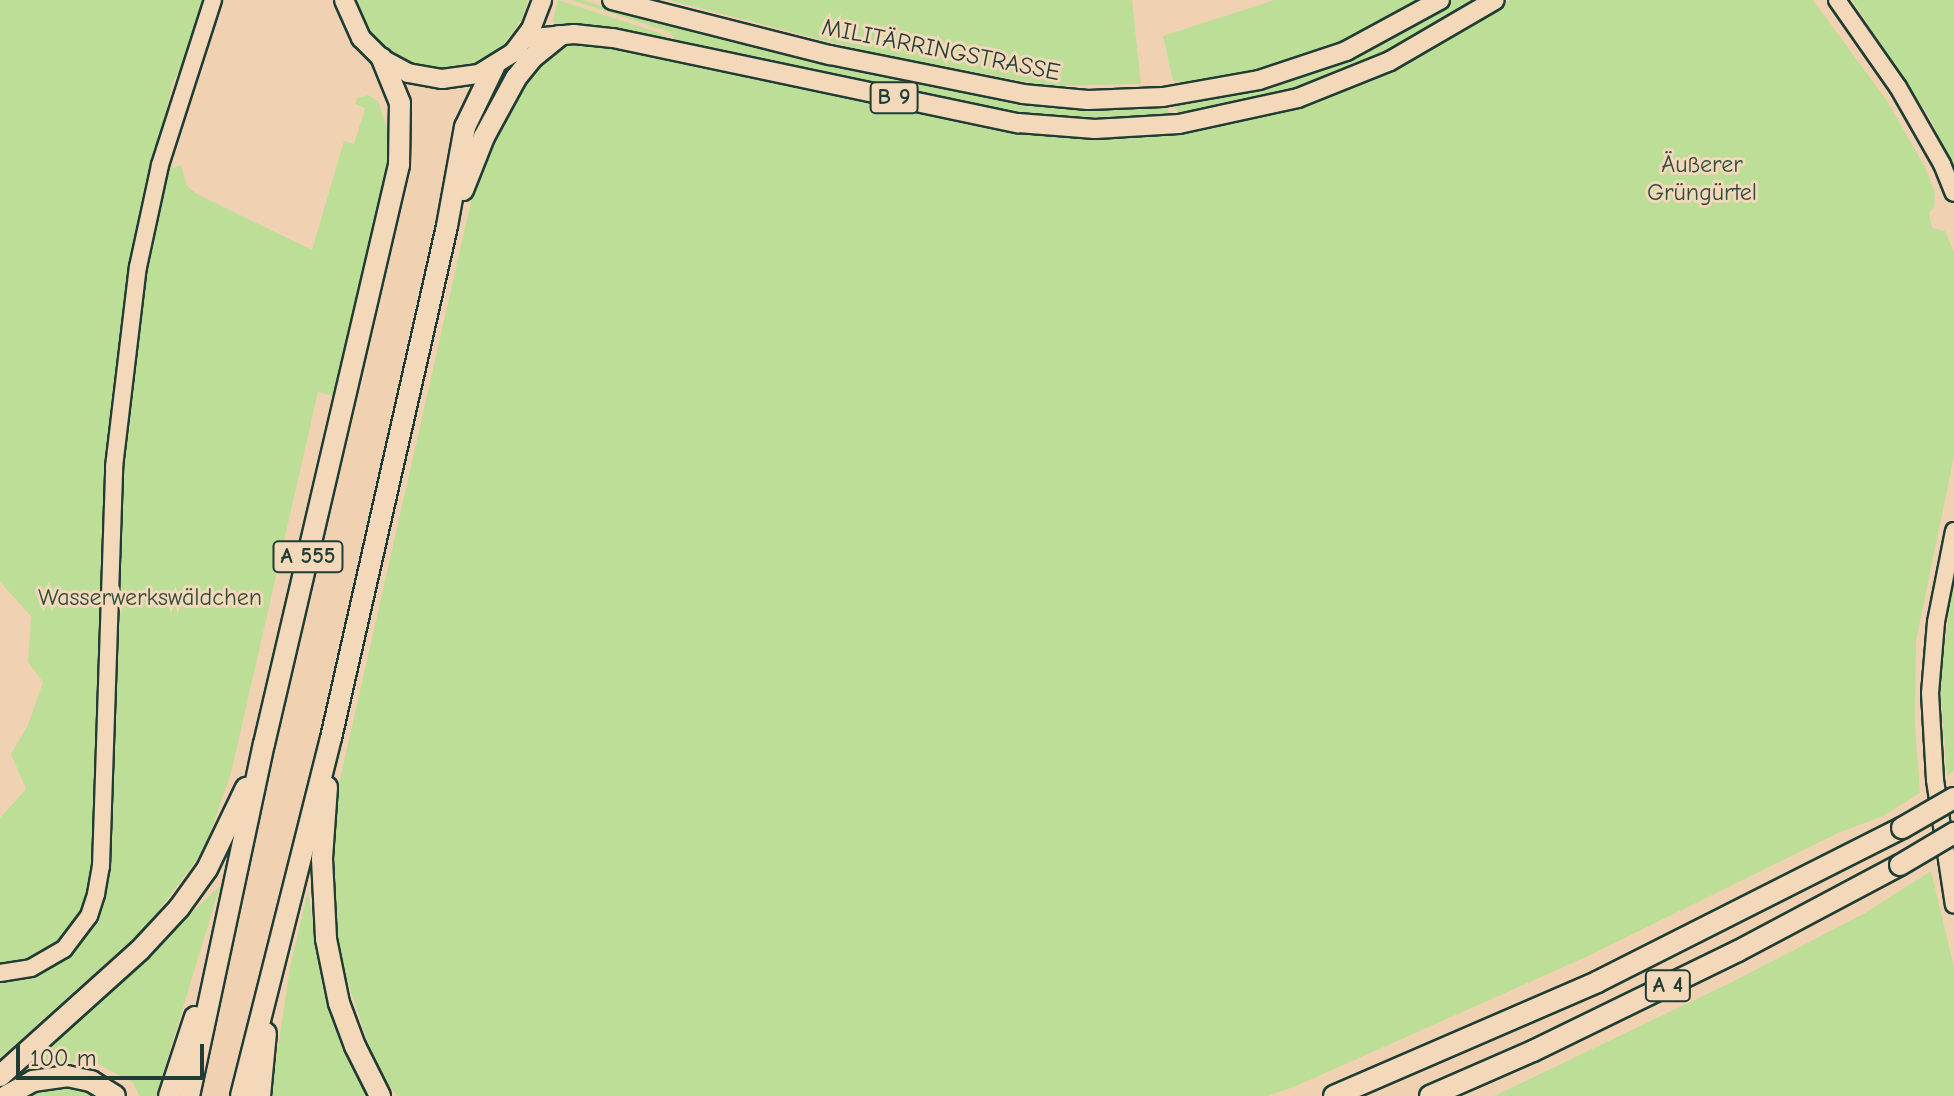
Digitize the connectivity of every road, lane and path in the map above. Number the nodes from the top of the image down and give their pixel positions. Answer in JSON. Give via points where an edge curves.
{"nodes":[{"id":1,"x":213,"y":0,"type":"edge"},
{"id":2,"x":344,"y":0,"type":"edge"},
{"id":3,"x":542,"y":0,"type":"edge"},
{"id":4,"x":612,"y":0,"type":"edge"},
{"id":5,"x":1440,"y":0,"type":"edge"},
{"id":6,"x":1495,"y":0,"type":"edge"},
{"id":7,"x":1837,"y":0,"type":"edge"},
{"id":8,"x":559,"y":36,"type":"junction"},
{"id":9,"x":525,"y":39,"type":"junction"},
{"id":10,"x":382,"y":59,"type":"junction"},
{"id":11,"x":494,"y":67,"type":"junction"},
{"id":12,"x":1954,"y":193,"type":"edge"},
{"id":13,"x":447,"y":226,"type":"junction"},
{"id":14,"x":1954,"y":531,"type":"edge"},
{"id":15,"x":331,"y":738,"type":"junction"},
{"id":16,"x":264,"y":744,"type":"junction"},
{"id":17,"x":1954,"y":798,"type":"edge"},
{"id":18,"x":1954,"y":833,"type":"edge"},
{"id":19,"x":1954,"y":905,"type":"edge"},
{"id":20,"x":219,"y":949,"type":"junction"},
{"id":21,"x":0,"y":973,"type":"edge"},
{"id":22,"x":268,"y":997,"type":"junction"},
{"id":23,"x":0,"y":1076,"type":"edge"},
{"id":24,"x":6,"y":1096,"type":"edge"},
{"id":25,"x":115,"y":1096,"type":"edge"},
{"id":26,"x":169,"y":1096,"type":"edge"},
{"id":27,"x":189,"y":1096,"type":"edge"},
{"id":28,"x":241,"y":1096,"type":"edge"},
{"id":29,"x":260,"y":1096,"type":"edge"},
{"id":30,"x":380,"y":1096,"type":"edge"},
{"id":31,"x":1334,"y":1096,"type":"edge"},
{"id":32,"x":1430,"y":1096,"type":"edge"}],
"edges":[{"from":1,"to":21,"type":"street","via":[[160,165],[138,267],[114,467],[96,894],[89,916],[64,949],[31,968]]},
{"from":2,"to":10,"type":"main road","via":[[354,27]]},
{"from":3,"to":9,"type":"main road"},
{"from":4,"to":5,"type":"main road","name":"MILITÄRRINGSTRASSE","number":"B 9","via":[[830,55],[1023,94],[1088,100],[1163,97],[1259,80],[1346,51]]},
{"from":6,"to":8,"type":"main road","number":"B 9","via":[[1390,61],[1298,98],[1179,124],[1095,129],[1018,123],[613,38]]},
{"from":7,"to":12,"type":"street","via":[[1898,87]]},
{"from":8,"to":9,"type":"main road","number":"B 9"},
{"from":8,"to":13,"type":"highway","via":[[516,78],[484,137]]},
{"from":9,"to":11,"type":"main road"},
{"from":10,"to":11,"type":"main road","via":[[431,79],[458,79]]},
{"from":10,"to":16,"type":"highway","number":"A 555","via":[[400,103],[401,145]]},
{"from":11,"to":13,"type":"highway","via":[[465,127]]},
{"from":13,"to":15,"type":"highway","number":"A 555"},
{"from":14,"to":19,"type":"street","via":[[1936,622],[1930,693],[1935,780]]},
{"from":15,"to":22,"type":"highway","number":"A 555"},
{"from":15,"to":30,"type":"highway","via":[[322,859],[326,939],[343,1014]]},
{"from":16,"to":20,"type":"highway","number":"A 555"},
{"from":16,"to":23,"type":"highway","via":[[238,811],[194,889],[140,950]]},
{"from":17,"to":31,"type":"highway","number":"A 4","bridge":true,"via":[[1583,988]]},
{"from":18,"to":32,"type":"highway","number":"A 4","bridge":true,"via":[[1738,951]]},
{"from":20,"to":26,"type":"highway"},
{"from":20,"to":27,"type":"highway","number":"A 555"},
{"from":22,"to":28,"type":"highway","number":"A 555"},
{"from":22,"to":29,"type":"highway"},
{"from":24,"to":25,"type":"highway","via":[[56,1076],[91,1081]]}]}
